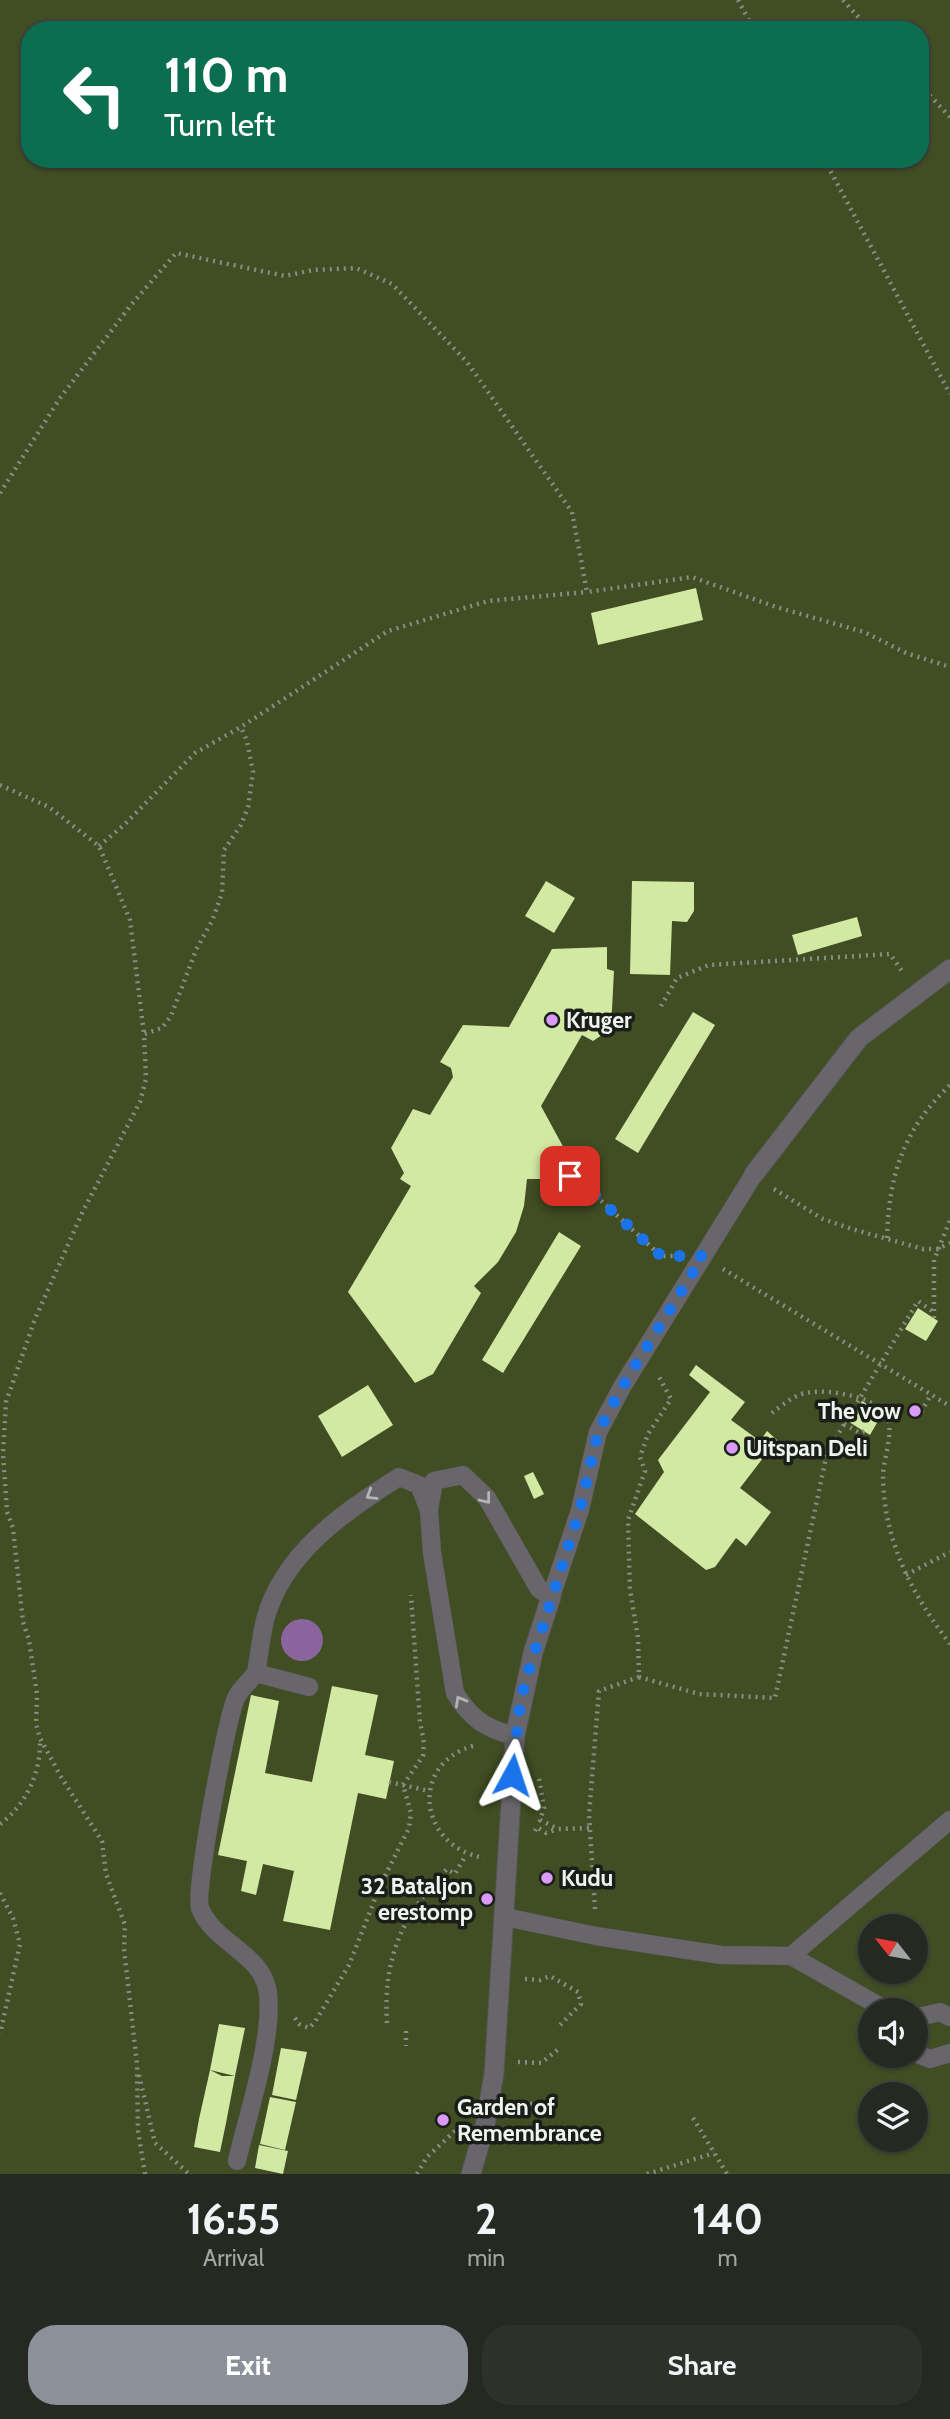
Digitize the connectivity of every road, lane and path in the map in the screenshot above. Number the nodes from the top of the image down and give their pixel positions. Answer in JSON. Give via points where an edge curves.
{"nodes":[{"id":1,"x":738,"y":0,"type":"edge"},
{"id":2,"x":843,"y":0,"type":"edge"},
{"id":3,"x":749,"y":21,"type":"edge"},
{"id":4,"x":862,"y":21,"type":"edge"},
{"id":5,"x":929,"y":95,"type":"edge"},
{"id":6,"x":950,"y":117,"type":"edge"},
{"id":7,"x":829,"y":168,"type":"edge"},
{"id":8,"x":950,"y":394,"type":"edge"},
{"id":9,"x":0,"y":494,"type":"edge"},
{"id":10,"x":587,"y":592,"type":"junction"},
{"id":11,"x":950,"y":667,"type":"edge"},
{"id":12,"x":241,"y":727,"type":"junction"},
{"id":13,"x":0,"y":785,"type":"edge"},
{"id":14,"x":99,"y":846,"type":"junction"},
{"id":15,"x":950,"y":970,"type":"edge"},
{"id":16,"x":918,"y":994,"type":"junction"},
{"id":17,"x":661,"y":1006,"type":"dead end"},
{"id":18,"x":144,"y":1034,"type":"junction"},
{"id":19,"x":950,"y":1085,"type":"edge"},
{"id":20,"x":556,"y":1168,"type":"dead end"},
{"id":21,"x":754,"y":1174,"type":"joint"},
{"id":22,"x":790,"y":1200,"type":"dead end"},
{"id":23,"x":950,"y":1220,"type":"edge"},
{"id":24,"x":887,"y":1238,"type":"junction"},
{"id":25,"x":950,"y":1243,"type":"edge"},
{"id":26,"x":938,"y":1249,"type":"junction"},
{"id":27,"x":703,"y":1256,"type":"junction"},
{"id":28,"x":645,"y":1349,"type":"junction"},
{"id":29,"x":880,"y":1365,"type":"junction"},
{"id":30,"x":931,"y":1395,"type":"junction"},
{"id":31,"x":860,"y":1396,"type":"junction"},
{"id":32,"x":950,"y":1406,"type":"edge"},
{"id":33,"x":921,"y":1412,"type":"dead end"},
{"id":34,"x":772,"y":1413,"type":"dead end"},
{"id":35,"x":844,"y":1424,"type":"junction"},
{"id":36,"x":864,"y":1431,"type":"dead end"},
{"id":37,"x":429,"y":1510,"type":"junction"},
{"id":38,"x":950,"y":1552,"type":"edge"},
{"id":39,"x":906,"y":1575,"type":"junction"},
{"id":40,"x":410,"y":1585,"type":"dead end"},
{"id":41,"x":551,"y":1597,"type":"junction"},
{"id":42,"x":950,"y":1644,"type":"edge"},
{"id":43,"x":257,"y":1673,"type":"junction"},
{"id":44,"x":639,"y":1676,"type":"junction"},
{"id":45,"x":309,"y":1687,"type":"dead end"},
{"id":46,"x":515,"y":1736,"type":"junction"},
{"id":47,"x":40,"y":1738,"type":"junction"},
{"id":48,"x":478,"y":1745,"type":"dead end"},
{"id":49,"x":533,"y":1769,"type":"dead end"},
{"id":50,"x":389,"y":1782,"type":"dead end"},
{"id":51,"x":403,"y":1786,"type":"junction"},
{"id":52,"x":429,"y":1791,"type":"junction"},
{"id":53,"x":950,"y":1820,"type":"edge"},
{"id":54,"x":0,"y":1824,"type":"edge"},
{"id":55,"x":590,"y":1828,"type":"junction"},
{"id":56,"x":558,"y":1829,"type":"junction"},
{"id":57,"x":531,"y":1838,"type":"dead end"},
{"id":58,"x":466,"y":1855,"type":"junction"},
{"id":59,"x":492,"y":1859,"type":"dead end"},
{"id":60,"x":0,"y":1894,"type":"edge"},
{"id":61,"x":505,"y":1917,"type":"junction"},
{"id":62,"x":596,"y":1936,"type":"junction"},
{"id":63,"x":791,"y":1956,"type":"junction"},
{"id":64,"x":522,"y":1979,"type":"dead end"},
{"id":65,"x":865,"y":1998,"type":"edge"},
{"id":66,"x":291,"y":2012,"type":"dead end"},
{"id":67,"x":928,"y":2015,"type":"edge"},
{"id":68,"x":950,"y":2017,"type":"edge"},
{"id":69,"x":387,"y":2023,"type":"dead end"},
{"id":70,"x":560,"y":2025,"type":"dead end"},
{"id":71,"x":406,"y":2031,"type":"dead end"},
{"id":72,"x":0,"y":2034,"type":"edge"},
{"id":73,"x":406,"y":2046,"type":"dead end"},
{"id":74,"x":561,"y":2047,"type":"dead end"},
{"id":75,"x":950,"y":2053,"type":"edge"},
{"id":76,"x":928,"y":2058,"type":"edge"},
{"id":77,"x":515,"y":2062,"type":"dead end"},
{"id":78,"x":137,"y":2064,"type":"junction"},
{"id":79,"x":522,"y":2103,"type":"dead end"},
{"id":80,"x":532,"y":2104,"type":"dead end"},
{"id":81,"x":694,"y":2118,"type":"dead end"},
{"id":82,"x":462,"y":2124,"type":"dead end"},
{"id":83,"x":485,"y":2125,"type":"junction"},
{"id":84,"x":714,"y":2154,"type":"junction"},
{"id":85,"x":237,"y":2161,"type":"dead end"},
{"id":86,"x":145,"y":2174,"type":"edge"},
{"id":87,"x":188,"y":2174,"type":"edge"},
{"id":88,"x":417,"y":2174,"type":"edge"},
{"id":89,"x":471,"y":2174,"type":"edge"},
{"id":90,"x":483,"y":2174,"type":"edge"},
{"id":91,"x":646,"y":2174,"type":"edge"},
{"id":92,"x":727,"y":2174,"type":"edge"}],
"edges":[{"from":1,"to":3,"type":"path"},
{"from":2,"to":4,"type":"path"},
{"from":5,"to":6,"type":"path"},
{"from":7,"to":8,"type":"path"},
{"from":9,"to":10,"type":"path","via":[[60,398],[176,253],[285,276],[356,268],[392,284],[467,362],[572,512]]},
{"from":10,"to":11,"type":"path","via":[[692,577],[864,632],[906,653]]},
{"from":10,"to":12,"type":"path","via":[[488,601],[388,631]]},
{"from":12,"to":14,"type":"path","via":[[195,752]]},
{"from":12,"to":18,"type":"path","via":[[253,772],[248,807],[224,850],[222,893],[171,1016],[162,1028]]},
{"from":13,"to":14,"type":"path","via":[[49,807]]},
{"from":14,"to":18,"type":"path","via":[[130,920]]},
{"from":15,"to":16,"type":"street"},
{"from":16,"to":17,"type":"path","via":[[890,954],[847,955],[709,965],[677,978]]},
{"from":16,"to":21,"type":"street","via":[[859,1038]]},
{"from":18,"to":47,"type":"path","via":[[146,1079],[140,1102],[83,1211],[6,1402],[6,1512],[13,1528]]},
{"from":19,"to":24,"type":"path","via":[[926,1109],[897,1161],[888,1197]]},
{"from":20,"to":27,"type":"path","via":[[584,1185],[661,1256]]},
{"from":21,"to":27,"type":"lane"},
{"from":22,"to":24,"type":"path","via":[[822,1219]]},
{"from":23,"to":26,"type":"path"},
{"from":24,"to":26,"type":"path","via":[[923,1250]]},
{"from":25,"to":26,"type":"path"},
{"from":26,"to":29,"type":"path","via":[[934,1260],[935,1316],[918,1301]]},
{"from":27,"to":28,"type":"lane"},
{"from":27,"to":29,"type":"path"},
{"from":28,"to":41,"type":"lane","via":[[598,1432],[580,1510]]},
{"from":28,"to":44,"type":"path","via":[[671,1399],[648,1434],[640,1457],[645,1471],[628,1520]]},
{"from":29,"to":30,"type":"path"},
{"from":29,"to":31,"type":"path"},
{"from":30,"to":32,"type":"path"},
{"from":30,"to":33,"type":"path"},
{"from":31,"to":34,"type":"path","via":[[800,1394]]},
{"from":31,"to":35,"type":"path"},
{"from":31,"to":39,"type":"path","via":[[884,1411],[890,1423],[883,1471],[885,1504],[891,1539]]},
{"from":35,"to":36,"type":"path"},
{"from":35,"to":44,"type":"path","via":[[827,1453],[775,1698],[699,1694]]},
{"from":37,"to":41,"type":"lane","one_way":true,"via":[[434,1481],[463,1475],[487,1498],[539,1589]]},
{"from":37,"to":43,"type":"lane","one_way":true,"via":[[419,1485],[399,1477],[350,1508],[291,1562],[266,1618]]},
{"from":46,"to":37,"type":"lane","one_way":true,"via":[[481,1725],[455,1693]]},
{"from":38,"to":39,"type":"path"},
{"from":39,"to":42,"type":"path"},
{"from":40,"to":51,"type":"path","via":[[424,1743],[423,1756]]},
{"from":41,"to":46,"type":"street"},
{"from":43,"to":45,"type":"lane"},
{"from":43,"to":85,"type":"lane","via":[[236,1698],[198,1886],[199,1906],[211,1926],[256,1965],[268,1992],[268,2027]]},
{"from":44,"to":55,"type":"path","via":[[599,1691]]},
{"from":46,"to":61,"type":"street"},
{"from":47,"to":54,"type":"path","via":[[36,1776],[22,1803]]},
{"from":47,"to":78,"type":"path","via":[[103,1841],[106,1874],[125,1925]]},
{"from":48,"to":52,"type":"path","via":[[455,1754],[443,1765]]},
{"from":49,"to":56,"type":"path","via":[[544,1792],[540,1820]]},
{"from":50,"to":51,"type":"path"},
{"from":51,"to":52,"type":"path"},
{"from":51,"to":66,"type":"path","via":[[411,1813],[409,1828],[349,1965],[309,2028],[299,2024]]},
{"from":52,"to":58,"type":"path","via":[[436,1826],[444,1840]]},
{"from":53,"to":63,"type":"lane"},
{"from":55,"to":56,"type":"path"},
{"from":55,"to":62,"type":"path"},
{"from":56,"to":57,"type":"path","via":[[546,1833],[537,1827]]},
{"from":58,"to":59,"type":"path"},
{"from":58,"to":69,"type":"path","via":[[455,1874],[447,1869],[419,1898],[404,1925],[387,1979]]},
{"from":60,"to":72,"type":"path","via":[[20,1944]]},
{"from":61,"to":62,"type":"lane"},
{"from":61,"to":83,"type":"street","via":[[500,2022]]},
{"from":62,"to":63,"type":"lane","via":[[721,1955]]},
{"from":63,"to":65,"type":"lane"},
{"from":64,"to":70,"type":"path","via":[[550,1976],[578,1992],[581,2004]]},
{"from":67,"to":68,"type":"lane","via":[[940,2012]]},
{"from":71,"to":73,"type":"path"},
{"from":74,"to":77,"type":"path","via":[[541,2063]]},
{"from":75,"to":76,"type":"lane"},
{"from":78,"to":86,"type":"path","via":[[138,2131]]},
{"from":78,"to":87,"type":"path","via":[[155,2143]]},
{"from":79,"to":80,"type":"path"},
{"from":81,"to":84,"type":"path"},
{"from":82,"to":88,"type":"path","via":[[427,2157]]},
{"from":83,"to":89,"type":"street"},
{"from":83,"to":90,"type":"street"},
{"from":84,"to":91,"type":"path"},
{"from":84,"to":92,"type":"path"}]}
